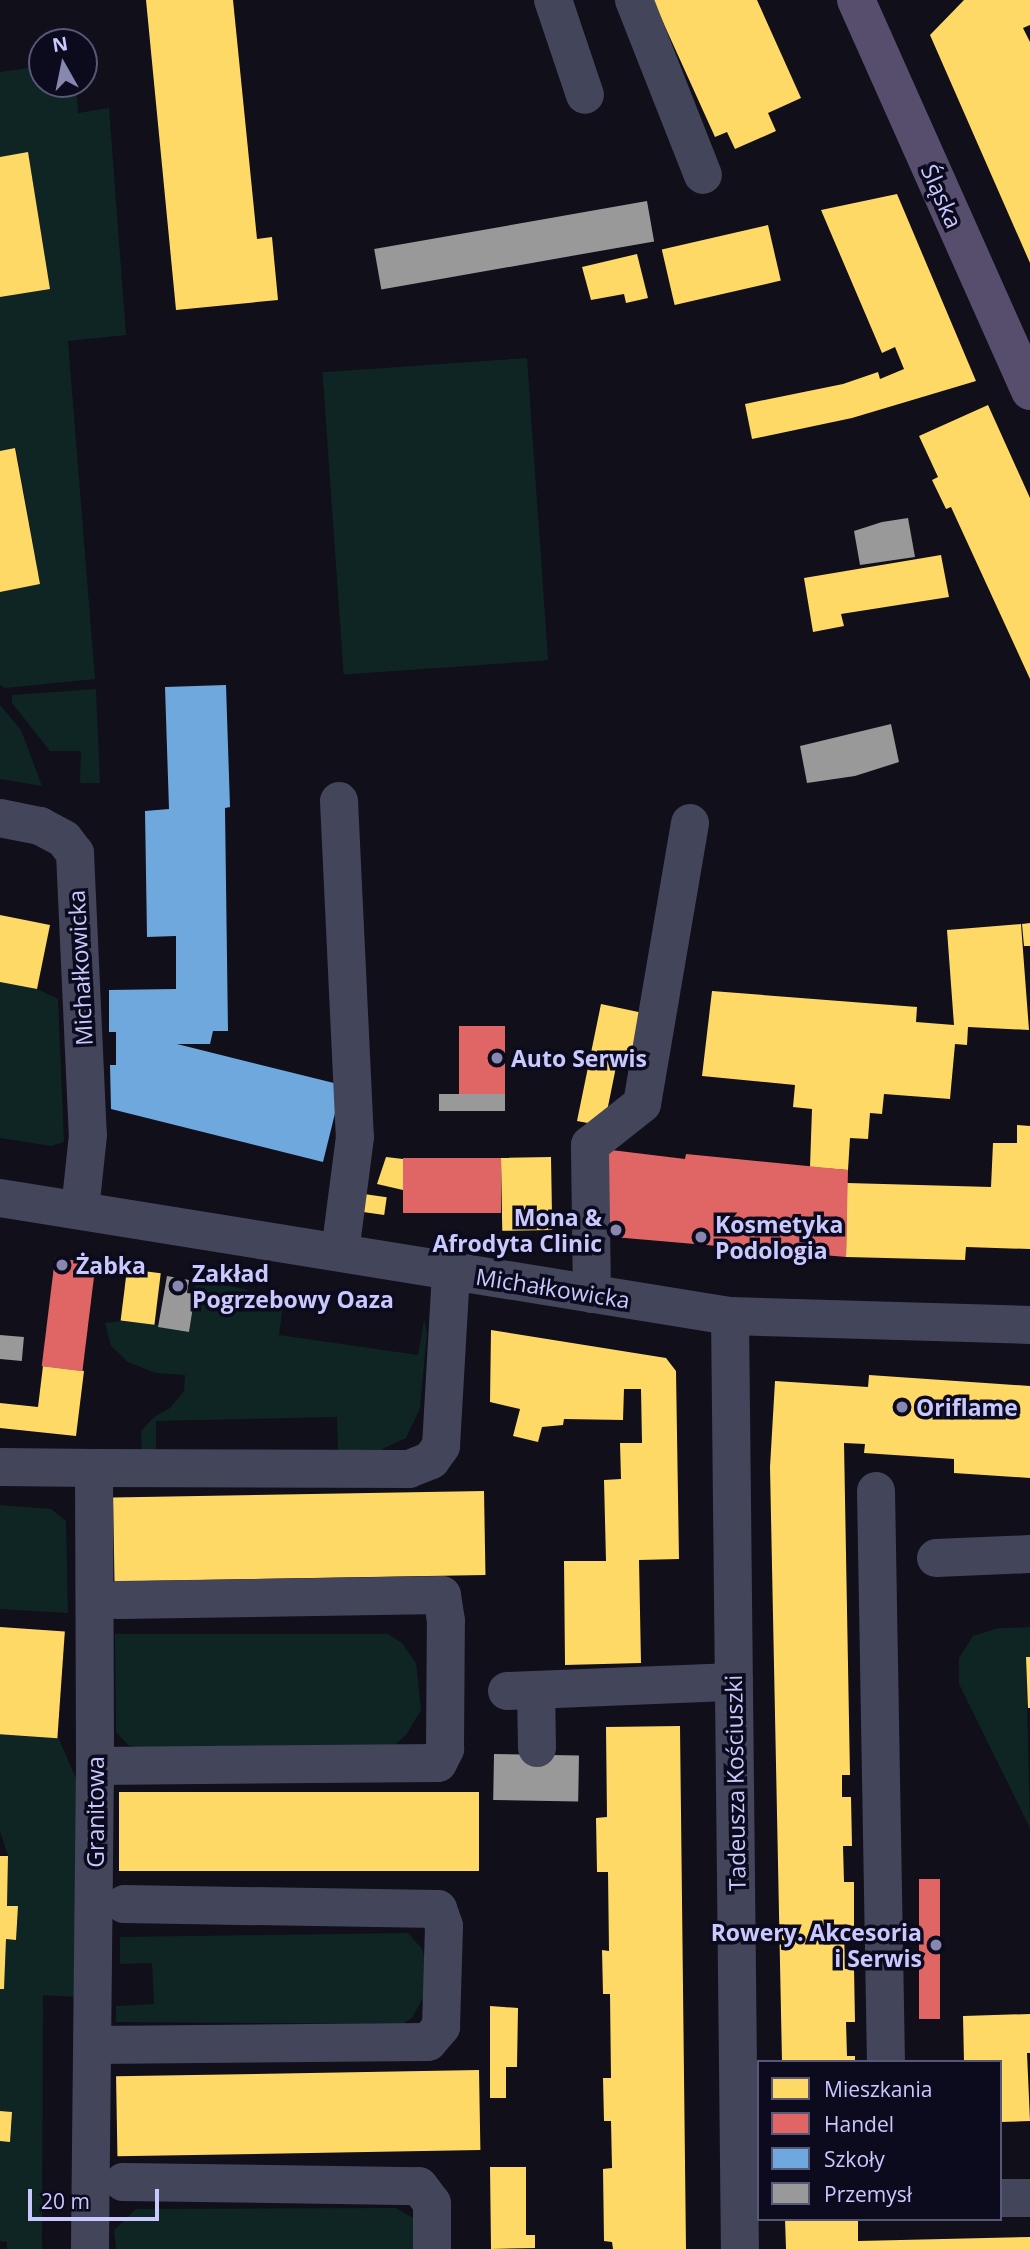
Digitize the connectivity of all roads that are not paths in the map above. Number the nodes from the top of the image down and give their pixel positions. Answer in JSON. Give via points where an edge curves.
{"nodes":[{"id":1,"x":553,"y":0,"type":"edge"},
{"id":2,"x":634,"y":0,"type":"edge"},
{"id":3,"x":856,"y":0,"type":"edge"},
{"id":4,"x":585,"y":95,"type":"dead end"},
{"id":5,"x":703,"y":175,"type":"dead end"},
{"id":6,"x":1030,"y":391,"type":"edge"},
{"id":7,"x":339,"y":801,"type":"dead end"},
{"id":8,"x":0,"y":818,"type":"edge"},
{"id":9,"x":690,"y":823,"type":"dead end"},
{"id":10,"x":0,"y":1198,"type":"edge"},
{"id":11,"x":80,"y":1210,"type":"junction"},
{"id":12,"x":340,"y":1252,"type":"junction"},
{"id":13,"x":451,"y":1271,"type":"junction"},
{"id":14,"x":592,"y":1294,"type":"junction"},
{"id":15,"x":730,"y":1316,"type":"junction"},
{"id":16,"x":1030,"y":1325,"type":"edge"},
{"id":17,"x":0,"y":1467,"type":"edge"},
{"id":18,"x":94,"y":1468,"type":"junction"},
{"id":19,"x":876,"y":1491,"type":"dead end"},
{"id":20,"x":1030,"y":1554,"type":"edge"},
{"id":21,"x":936,"y":1558,"type":"dead end"},
{"id":22,"x":118,"y":1600,"type":"dead end"},
{"id":23,"x":734,"y":1682,"type":"junction"},
{"id":24,"x":537,"y":1748,"type":"dead end"},
{"id":25,"x":95,"y":1766,"type":"junction"},
{"id":26,"x":124,"y":1904,"type":"dead end"},
{"id":27,"x":93,"y":2045,"type":"junction"},
{"id":28,"x":886,"y":2060,"type":"edge"},
{"id":29,"x":122,"y":2182,"type":"dead end"},
{"id":30,"x":1002,"y":2198,"type":"edge"},
{"id":31,"x":1030,"y":2198,"type":"edge"},
{"id":32,"x":90,"y":2249,"type":"edge"},
{"id":33,"x":432,"y":2249,"type":"edge"},
{"id":34,"x":740,"y":2249,"type":"edge"}],
"edges":[{"from":1,"to":4,"type":"street"},
{"from":2,"to":5,"type":"street"},
{"from":3,"to":6,"type":"main road","name":"Śląska"},
{"from":7,"to":12,"type":"street","via":[[355,1137]]},
{"from":8,"to":11,"type":"street","name":"Michałkowicka","via":[[40,826],[64,839],[75,853],[88,1135]]},
{"from":9,"to":14,"type":"street","via":[[642,1104],[590,1145]]},
{"from":10,"to":11,"type":"street","name":"Michałkowicka"},
{"from":11,"to":12,"type":"street","name":"Michałkowicka"},
{"from":12,"to":13,"type":"street","name":"Michałkowicka"},
{"from":13,"to":14,"type":"street","name":"Michałkowicka"},
{"from":13,"to":18,"type":"street","via":[[441,1446],[431,1460],[409,1469]]},
{"from":14,"to":15,"type":"street","name":"Michałkowicka"},
{"from":15,"to":16,"type":"street","name":"Michałkowicka"},
{"from":15,"to":23,"type":"street","name":"Tadeusza Kościuszki"},
{"from":17,"to":18,"type":"street"},
{"from":18,"to":25,"type":"street","name":"Granitowa"},
{"from":19,"to":28,"type":"street"},
{"from":20,"to":21,"type":"street"},
{"from":22,"to":25,"type":"street","via":[[442,1595],[445,1749],[438,1763]]},
{"from":23,"to":24,"type":"street","via":[[521,1690]]},
{"from":23,"to":34,"type":"street","name":"Tadeusza Kościuszki"},
{"from":25,"to":27,"type":"street","name":"Granitowa"},
{"from":26,"to":27,"type":"street","via":[[438,1909],[444,1926],[441,2027],[428,2042]]},
{"from":27,"to":32,"type":"street","name":"Granitowa"},
{"from":29,"to":33,"type":"street","via":[[419,2186],[432,2203]]},
{"from":30,"to":31,"type":"street"}]}
